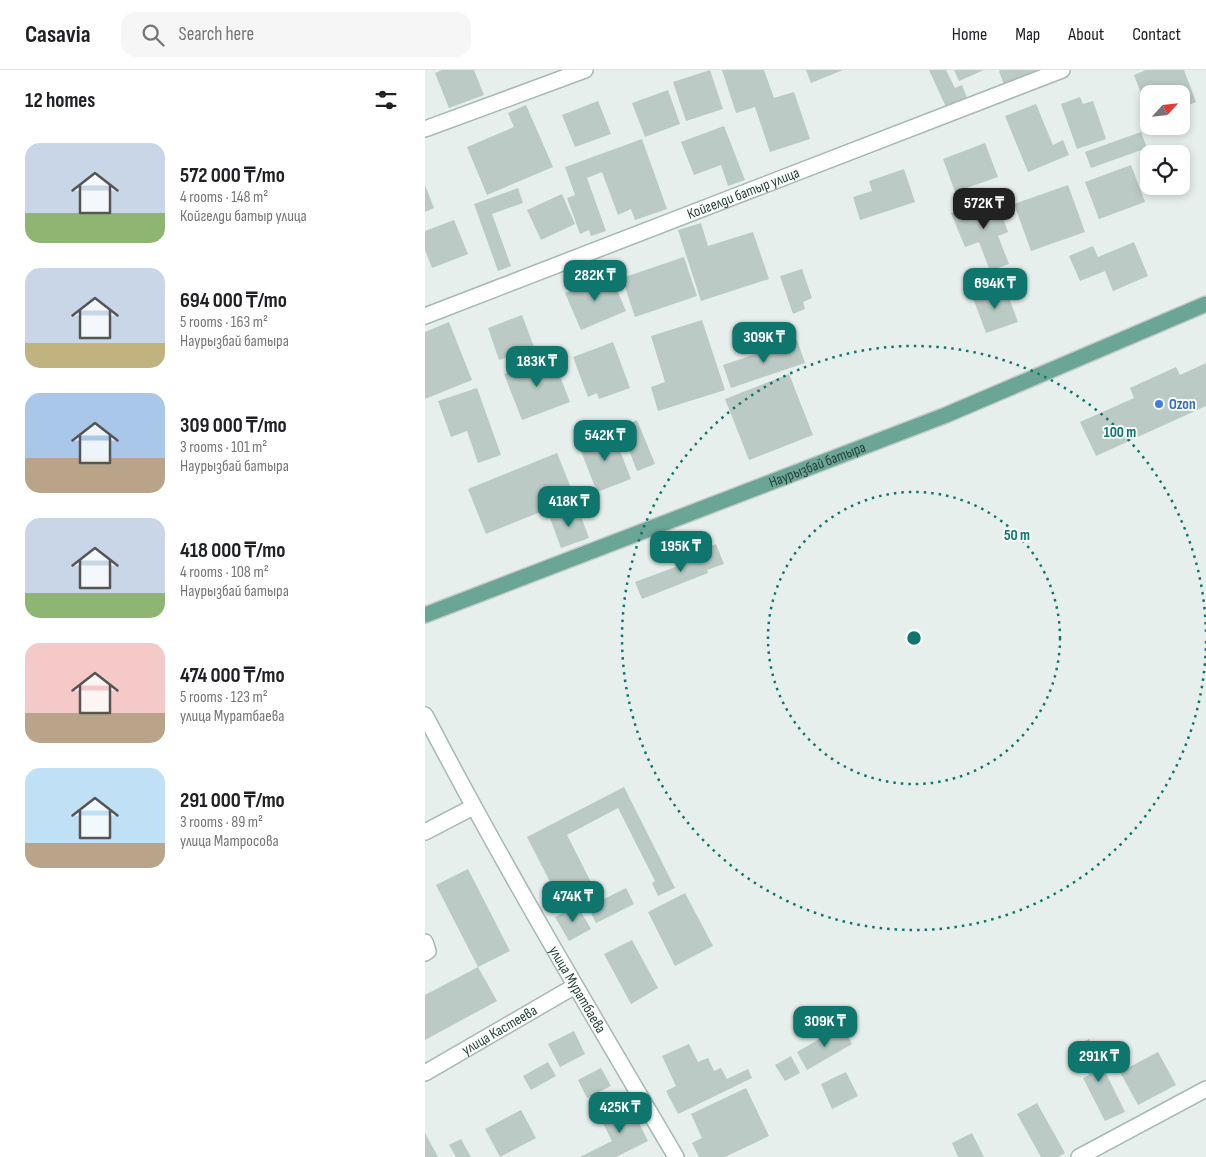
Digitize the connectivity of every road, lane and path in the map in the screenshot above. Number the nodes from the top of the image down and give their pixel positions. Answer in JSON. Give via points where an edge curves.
{"nodes":[{"id":1,"x":585,"y":70,"type":"edge"},
{"id":2,"x":1062,"y":70,"type":"edge"},
{"id":3,"x":425,"y":129,"type":"edge"},
{"id":4,"x":1206,"y":304,"type":"edge"},
{"id":5,"x":425,"y":316,"type":"edge"},
{"id":6,"x":425,"y":615,"type":"edge"},
{"id":7,"x":425,"y":715,"type":"edge"},
{"id":8,"x":473,"y":807,"type":"junction"},
{"id":9,"x":425,"y":832,"type":"edge"},
{"id":10,"x":425,"y":942,"type":"edge"},
{"id":11,"x":425,"y":953,"type":"edge"},
{"id":12,"x":575,"y":986,"type":"junction"},
{"id":13,"x":425,"y":1073,"type":"edge"},
{"id":14,"x":1206,"y":1089,"type":"edge"},
{"id":15,"x":676,"y":1157,"type":"edge"},
{"id":16,"x":1079,"y":1157,"type":"edge"}],
"edges":[{"from":1,"to":3,"type":"street"},
{"from":2,"to":5,"type":"street","name":"Койгелди батыр улица"},
{"from":4,"to":6,"type":"main road","name":"Наурызбай батыра","via":[[946,415]]},
{"from":7,"to":8,"type":"street","name":"улица Муратбаева"},
{"from":8,"to":9,"type":"street"},
{"from":8,"to":12,"type":"street","name":"улица Муратбаева"},
{"from":10,"to":11,"type":"street","via":[[429,952]]},
{"from":12,"to":13,"type":"street","name":"улица Кастеева"},
{"from":12,"to":15,"type":"street","name":"улица Муратбаева"},
{"from":14,"to":16,"type":"street"}]}
